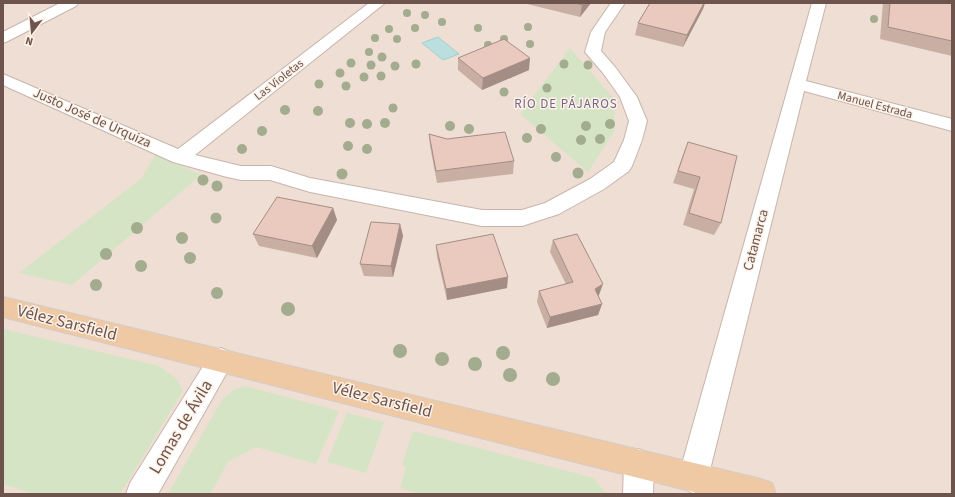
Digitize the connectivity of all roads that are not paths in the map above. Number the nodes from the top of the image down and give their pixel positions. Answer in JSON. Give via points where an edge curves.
{"nodes":[{"id":1,"x":72,"y":3,"type":"edge"},
{"id":2,"x":378,"y":3,"type":"edge"},
{"id":3,"x":618,"y":3,"type":"edge"},
{"id":4,"x":819,"y":3,"type":"edge"},
{"id":5,"x":3,"y":38,"type":"edge"},
{"id":6,"x":3,"y":79,"type":"edge"},
{"id":7,"x":797,"y":84,"type":"junction"},
{"id":8,"x":952,"y":125,"type":"edge"},
{"id":9,"x":180,"y":157,"type":"junction"},
{"id":10,"x":3,"y":307,"type":"edge"},
{"id":11,"x":220,"y":360,"type":"junction"},
{"id":12,"x":640,"y":464,"type":"junction"},
{"id":13,"x":693,"y":478,"type":"junction"},
{"id":14,"x":141,"y":494,"type":"edge"},
{"id":15,"x":638,"y":494,"type":"edge"},
{"id":16,"x":761,"y":494,"type":"edge"}],
"edges":[{"from":1,"to":5,"type":"street"},
{"from":2,"to":9,"type":"street","name":"Las Violetas"},
{"from":3,"to":9,"type":"street","name":"Justo José de Urquiza","via":[[602,25],[593,43],[593,52],[628,97],[638,121],[633,140],[622,166],[597,184],[552,209],[522,218],[482,218],[310,185],[265,184],[241,173]]},
{"from":4,"to":7,"type":"street","name":"Catamarca"},
{"from":6,"to":9,"type":"street","name":"Justo José de Urquiza"},
{"from":7,"to":8,"type":"street","name":"Manuel Estrada"},
{"from":7,"to":13,"type":"street","name":"Catamarca"},
{"from":10,"to":11,"type":"main road","name":"Vélez Sarsfield"},
{"from":11,"to":12,"type":"main road","name":"Vélez Sarsfield"},
{"from":11,"to":14,"type":"street","name":"Lomas de Ávila"},
{"from":12,"to":13,"type":"main road","name":"Vélez Sarsfield"},
{"from":12,"to":15,"type":"street"},
{"from":13,"to":16,"type":"main road","name":"Vélez Sarsfield"}]}
